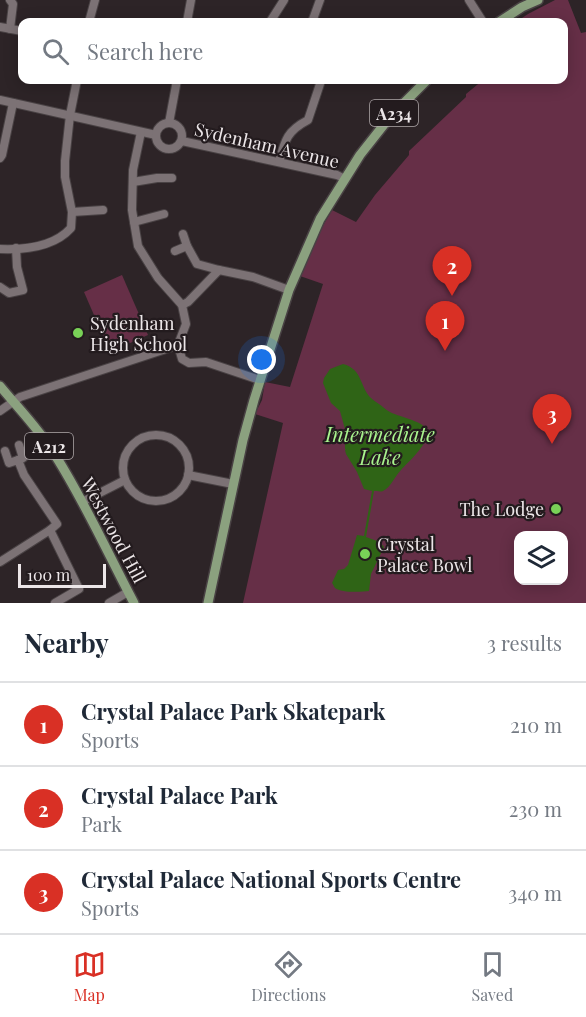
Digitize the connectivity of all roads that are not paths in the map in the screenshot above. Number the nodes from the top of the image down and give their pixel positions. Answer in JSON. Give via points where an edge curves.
{"nodes":[{"id":1,"x":10,"y":0,"type":"edge"},
{"id":2,"x":94,"y":0,"type":"edge"},
{"id":3,"x":191,"y":0,"type":"edge"},
{"id":4,"x":284,"y":0,"type":"edge"},
{"id":5,"x":320,"y":0,"type":"edge"},
{"id":6,"x":469,"y":0,"type":"edge"},
{"id":7,"x":538,"y":0,"type":"edge"},
{"id":8,"x":90,"y":18,"type":"edge"},
{"id":9,"x":189,"y":18,"type":"edge"},
{"id":10,"x":273,"y":18,"type":"edge"},
{"id":11,"x":313,"y":18,"type":"edge"},
{"id":12,"x":480,"y":18,"type":"edge"},
{"id":13,"x":505,"y":18,"type":"edge"},
{"id":14,"x":0,"y":27,"type":"edge"},
{"id":15,"x":10,"y":29,"type":"junction"},
{"id":16,"x":18,"y":30,"type":"edge"},
{"id":17,"x":76,"y":84,"type":"edge"},
{"id":18,"x":176,"y":84,"type":"edge"},
{"id":19,"x":320,"y":84,"type":"dead end"},
{"id":20,"x":423,"y":84,"type":"edge"},
{"id":21,"x":0,"y":100,"type":"edge"},
{"id":22,"x":13,"y":103,"type":"junction"},
{"id":23,"x":70,"y":115,"type":"junction"},
{"id":24,"x":170,"y":123,"type":"junction"},
{"id":25,"x":141,"y":132,"type":"junction"},
{"id":26,"x":156,"y":135,"type":"junction"},
{"id":27,"x":182,"y":141,"type":"junction"},
{"id":28,"x":0,"y":158,"type":"edge"},
{"id":29,"x":279,"y":162,"type":"junction"},
{"id":30,"x":172,"y":178,"type":"dead end"},
{"id":31,"x":345,"y":179,"type":"junction"},
{"id":32,"x":133,"y":182,"type":"junction"},
{"id":33,"x":103,"y":210,"type":"dead end"},
{"id":34,"x":72,"y":212,"type":"junction"},
{"id":35,"x":164,"y":214,"type":"dead end"},
{"id":36,"x":134,"y":222,"type":"junction"},
{"id":37,"x":183,"y":234,"type":"dead end"},
{"id":38,"x":187,"y":246,"type":"junction"},
{"id":39,"x":16,"y":248,"type":"junction"},
{"id":40,"x":0,"y":249,"type":"edge"},
{"id":41,"x":175,"y":251,"type":"dead end"},
{"id":42,"x":219,"y":270,"type":"junction"},
{"id":43,"x":0,"y":287,"type":"edge"},
{"id":44,"x":289,"y":290,"type":"junction"},
{"id":45,"x":182,"y":305,"type":"junction"},
{"id":46,"x":178,"y":345,"type":"junction"},
{"id":47,"x":260,"y":380,"type":"junction"},
{"id":48,"x":0,"y":386,"type":"edge"},
{"id":49,"x":14,"y":402,"type":"junction"},
{"id":50,"x":0,"y":411,"type":"edge"},
{"id":51,"x":19,"y":445,"type":"dead end"},
{"id":52,"x":5,"y":451,"type":"dead end"},
{"id":53,"x":18,"y":460,"type":"junction"},
{"id":54,"x":188,"y":475,"type":"junction"},
{"id":55,"x":125,"y":480,"type":"junction"},
{"id":56,"x":233,"y":484,"type":"junction"},
{"id":57,"x":82,"y":502,"type":"junction"},
{"id":58,"x":50,"y":531,"type":"junction"},
{"id":59,"x":0,"y":562,"type":"edge"},
{"id":60,"x":128,"y":592,"type":"junction"},
{"id":61,"x":55,"y":603,"type":"edge"},
{"id":62,"x":109,"y":603,"type":"edge"},
{"id":63,"x":134,"y":603,"type":"edge"},
{"id":64,"x":208,"y":603,"type":"edge"}],
"edges":[{"from":1,"to":15,"type":"street"},
{"from":2,"to":8,"type":"street"},
{"from":3,"to":9,"type":"street"},
{"from":4,"to":10,"type":"street"},
{"from":5,"to":11,"type":"street"},
{"from":6,"to":12,"type":"street"},
{"from":7,"to":13,"type":"main road"},
{"from":14,"to":15,"type":"street"},
{"from":15,"to":16,"type":"street"},
{"from":17,"to":23,"type":"street"},
{"from":18,"to":24,"type":"street"},
{"from":19,"to":29,"type":"street","via":[[308,120],[295,127]]},
{"from":20,"to":31,"type":"main road","number":"A234","via":[[390,117]]},
{"from":21,"to":22,"type":"street"},
{"from":22,"to":23,"type":"street"},
{"from":22,"to":28,"type":"street"},
{"from":23,"to":25,"type":"street"},
{"from":23,"to":34,"type":"street","via":[[65,177]]},
{"from":24,"to":26,"type":"street","via":[[161,126]]},
{"from":24,"to":27,"type":"street","via":[[181,130]]},
{"from":25,"to":26,"type":"street"},
{"from":25,"to":32,"type":"street"},
{"from":26,"to":27,"type":"street","via":[[165,149],[175,148]]},
{"from":27,"to":29,"type":"street","name":"Sydenham Avenue"},
{"from":29,"to":31,"type":"street","name":"Sydenham Avenue"},
{"from":30,"to":32,"type":"street"},
{"from":31,"to":44,"type":"main road","number":"A234","via":[[320,219]]},
{"from":32,"to":36,"type":"street"},
{"from":33,"to":34,"type":"street"},
{"from":34,"to":39,"type":"street","via":[[71,228],[63,236],[49,244]]},
{"from":35,"to":36,"type":"street"},
{"from":36,"to":45,"type":"street","via":[[138,246]]},
{"from":37,"to":38,"type":"street"},
{"from":38,"to":41,"type":"street"},
{"from":38,"to":42,"type":"street","via":[[197,264]]},
{"from":39,"to":40,"type":"street"},
{"from":39,"to":43,"type":"street","via":[[23,290],[9,293]]},
{"from":42,"to":44,"type":"street"},
{"from":42,"to":45,"type":"street"},
{"from":44,"to":47,"type":"main road","number":"A234"},
{"from":45,"to":46,"type":"street","via":[[186,324]]},
{"from":46,"to":47,"type":"street","via":[[182,359],[189,363],[206,362]]},
{"from":46,"to":49,"type":"street"},
{"from":47,"to":56,"type":"main road","number":"A234"},
{"from":48,"to":49,"type":"main road","name":"Westwood Hill","number":"A212"},
{"from":49,"to":50,"type":"street"},
{"from":49,"to":57,"type":"main road","name":"Westwood Hill","number":"A212","via":[[55,454]]},
{"from":51,"to":53,"type":"street","via":[[23,458]]},
{"from":52,"to":53,"type":"street","via":[[10,466]]},
{"from":53,"to":58,"type":"street","via":[[57,524]]},
{"from":54,"to":55,"type":"street","via":[[180,491],[154,501],[138,495]]},
{"from":54,"to":55,"type":"street","via":[[188,459],[182,447],[169,437],[155,435],[139,440],[128,451],[124,459]]},
{"from":54,"to":56,"type":"street"},
{"from":55,"to":57,"type":"street"},
{"from":56,"to":64,"type":"main road","number":"A234"},
{"from":57,"to":60,"type":"main road","name":"Westwood Hill","number":"A212"},
{"from":58,"to":59,"type":"street"},
{"from":58,"to":61,"type":"street","via":[[78,589]]},
{"from":60,"to":62,"type":"street"},
{"from":60,"to":63,"type":"main road","name":"Westwood Hill","number":"A212"}]}
